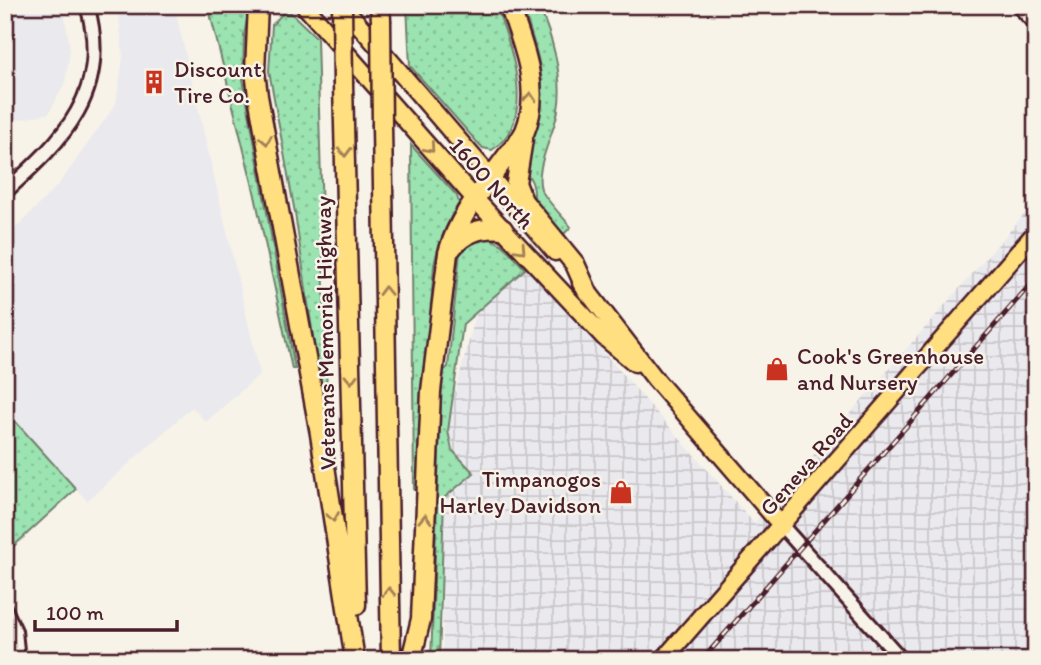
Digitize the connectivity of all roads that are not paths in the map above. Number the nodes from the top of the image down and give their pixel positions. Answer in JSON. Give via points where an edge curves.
{"nodes":[{"id":1,"x":88,"y":5,"type":"edge"},
{"id":2,"x":258,"y":5,"type":"edge"},
{"id":3,"x":271,"y":5,"type":"edge"},
{"id":4,"x":304,"y":5,"type":"edge"},
{"id":5,"x":342,"y":5,"type":"edge"},
{"id":6,"x":509,"y":5,"type":"edge"},
{"id":7,"x":1018,"y":5,"type":"edge"},
{"id":8,"x":380,"y":13,"type":"edge"},
{"id":9,"x":1036,"y":25,"type":"edge"},
{"id":10,"x":256,"y":48,"type":"junction"},
{"id":11,"x":525,"y":131,"type":"junction"},
{"id":12,"x":491,"y":178,"type":"junction"},
{"id":13,"x":5,"y":192,"type":"edge"},
{"id":14,"x":475,"y":199,"type":"junction"},
{"id":15,"x":503,"y":229,"type":"junction"},
{"id":16,"x":1036,"y":232,"type":"edge"},
{"id":17,"x":448,"y":253,"type":"junction"},
{"id":18,"x":587,"y":290,"type":"junction"},
{"id":19,"x":656,"y":380,"type":"junction"},
{"id":20,"x":782,"y":526,"type":"junction"},
{"id":21,"x":5,"y":609,"type":"edge"},
{"id":22,"x":18,"y":660,"type":"edge"},
{"id":23,"x":356,"y":660,"type":"edge"},
{"id":24,"x":391,"y":660,"type":"edge"},
{"id":25,"x":411,"y":660,"type":"edge"},
{"id":26,"x":663,"y":660,"type":"edge"},
{"id":27,"x":902,"y":660,"type":"edge"}],
"edges":[{"from":1,"to":13,"type":"street","via":[[93,59],[82,103],[53,148]]},
{"from":2,"to":10,"type":"highway"},
{"from":3,"to":10,"type":"highway"},
{"from":4,"to":14,"type":"main road","name":"1600 North","one_way":true},
{"from":5,"to":12,"type":"main road","name":"1600 North"},
{"from":5,"to":23,"type":"highway","name":"Veterans Memorial Highway","one_way":true,"bridge":true},
{"from":11,"to":6,"type":"highway","one_way":true,"via":[[532,80]]},
{"from":7,"to":9,"type":"street"},
{"from":24,"to":8,"type":"highway","one_way":true,"bridge":true},
{"from":10,"to":23,"type":"highway","one_way":true,"via":[[258,96]]},
{"from":11,"to":12,"type":"highway"},
{"from":11,"to":18,"type":"highway","via":[[516,183],[523,201],[575,264]]},
{"from":12,"to":14,"type":"highway"},
{"from":12,"to":18,"type":"main road","name":"1600 North"},
{"from":14,"to":15,"type":"main road","name":"1600 North"},
{"from":14,"to":17,"type":"highway","via":[[458,222]]},
{"from":15,"to":17,"type":"highway","via":[[476,231]]},
{"from":15,"to":19,"type":"main road","name":"1600 North","one_way":true,"via":[[604,337]]},
{"from":16,"to":20,"type":"main road","name":"Geneva Road"},
{"from":25,"to":17,"type":"highway","one_way":true,"via":[[421,620],[431,391]]},
{"from":18,"to":19,"type":"main road","name":"1600 North"},
{"from":19,"to":20,"type":"main road","name":"1600 North"},
{"from":20,"to":26,"type":"main road","name":"Geneva Road"},
{"from":20,"to":27,"type":"street","name":"1600 North"},
{"from":21,"to":22,"type":"street","via":[[15,631]]}]}
